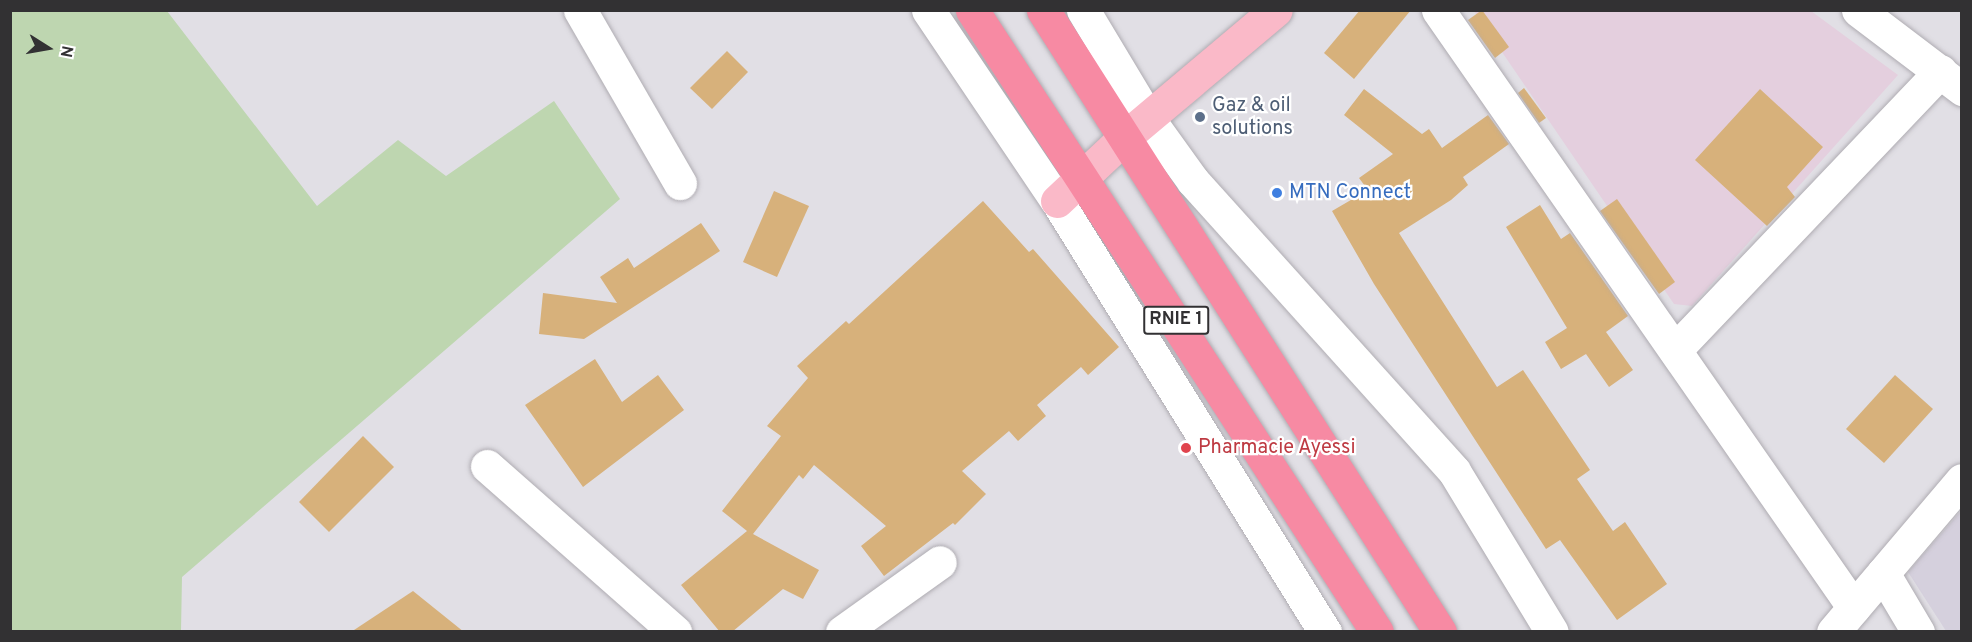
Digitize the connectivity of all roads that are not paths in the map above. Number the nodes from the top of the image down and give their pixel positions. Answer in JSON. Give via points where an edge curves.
{"nodes":[{"id":1,"x":580,"y":10,"type":"edge"},
{"id":2,"x":928,"y":10,"type":"edge"},
{"id":3,"x":972,"y":10,"type":"edge"},
{"id":4,"x":1044,"y":10,"type":"edge"},
{"id":5,"x":1083,"y":10,"type":"edge"},
{"id":6,"x":1276,"y":10,"type":"edge"},
{"id":7,"x":1438,"y":10,"type":"edge"},
{"id":8,"x":1857,"y":10,"type":"edge"},
{"id":9,"x":1951,"y":80,"type":"edge"},
{"id":10,"x":1137,"y":128,"type":"junction"},
{"id":11,"x":1083,"y":177,"type":"junction"},
{"id":12,"x":680,"y":183,"type":"dead end"},
{"id":13,"x":1057,"y":201,"type":"junction"},
{"id":14,"x":1675,"y":350,"type":"junction"},
{"id":15,"x":486,"y":466,"type":"dead end"},
{"id":16,"x":1962,"y":480,"type":"edge"},
{"id":17,"x":940,"y":562,"type":"dead end"},
{"id":18,"x":1883,"y":573,"type":"junction"},
{"id":19,"x":1844,"y":620,"type":"edge"},
{"id":20,"x":1321,"y":630,"type":"edge"},
{"id":21,"x":675,"y":632,"type":"edge"},
{"id":22,"x":842,"y":632,"type":"edge"},
{"id":23,"x":1377,"y":632,"type":"edge"},
{"id":24,"x":1440,"y":632,"type":"edge"},
{"id":25,"x":1552,"y":632,"type":"edge"},
{"id":26,"x":1918,"y":632,"type":"edge"}],
"edges":[{"from":1,"to":12,"type":"street"},
{"from":2,"to":13,"type":"street"},
{"from":3,"to":11,"type":"highway","number":"RNIE 1"},
{"from":4,"to":10,"type":"highway","number":"RNIE 1"},
{"from":5,"to":10,"type":"street"},
{"from":6,"to":10,"type":"main road"},
{"from":7,"to":14,"type":"street"},
{"from":8,"to":9,"type":"street"},
{"from":9,"to":14,"type":"street"},
{"from":10,"to":11,"type":"main road"},
{"from":10,"to":24,"type":"highway","number":"RNIE 1"},
{"from":10,"to":25,"type":"street","via":[[1193,180],[1454,471]]},
{"from":11,"to":13,"type":"main road"},
{"from":11,"to":23,"type":"highway","number":"RNIE 1"},
{"from":13,"to":20,"type":"street"},
{"from":14,"to":19,"type":"street"},
{"from":15,"to":21,"type":"street"},
{"from":16,"to":18,"type":"street"},
{"from":17,"to":22,"type":"street"},
{"from":18,"to":19,"type":"street"},
{"from":18,"to":26,"type":"street"}]}
